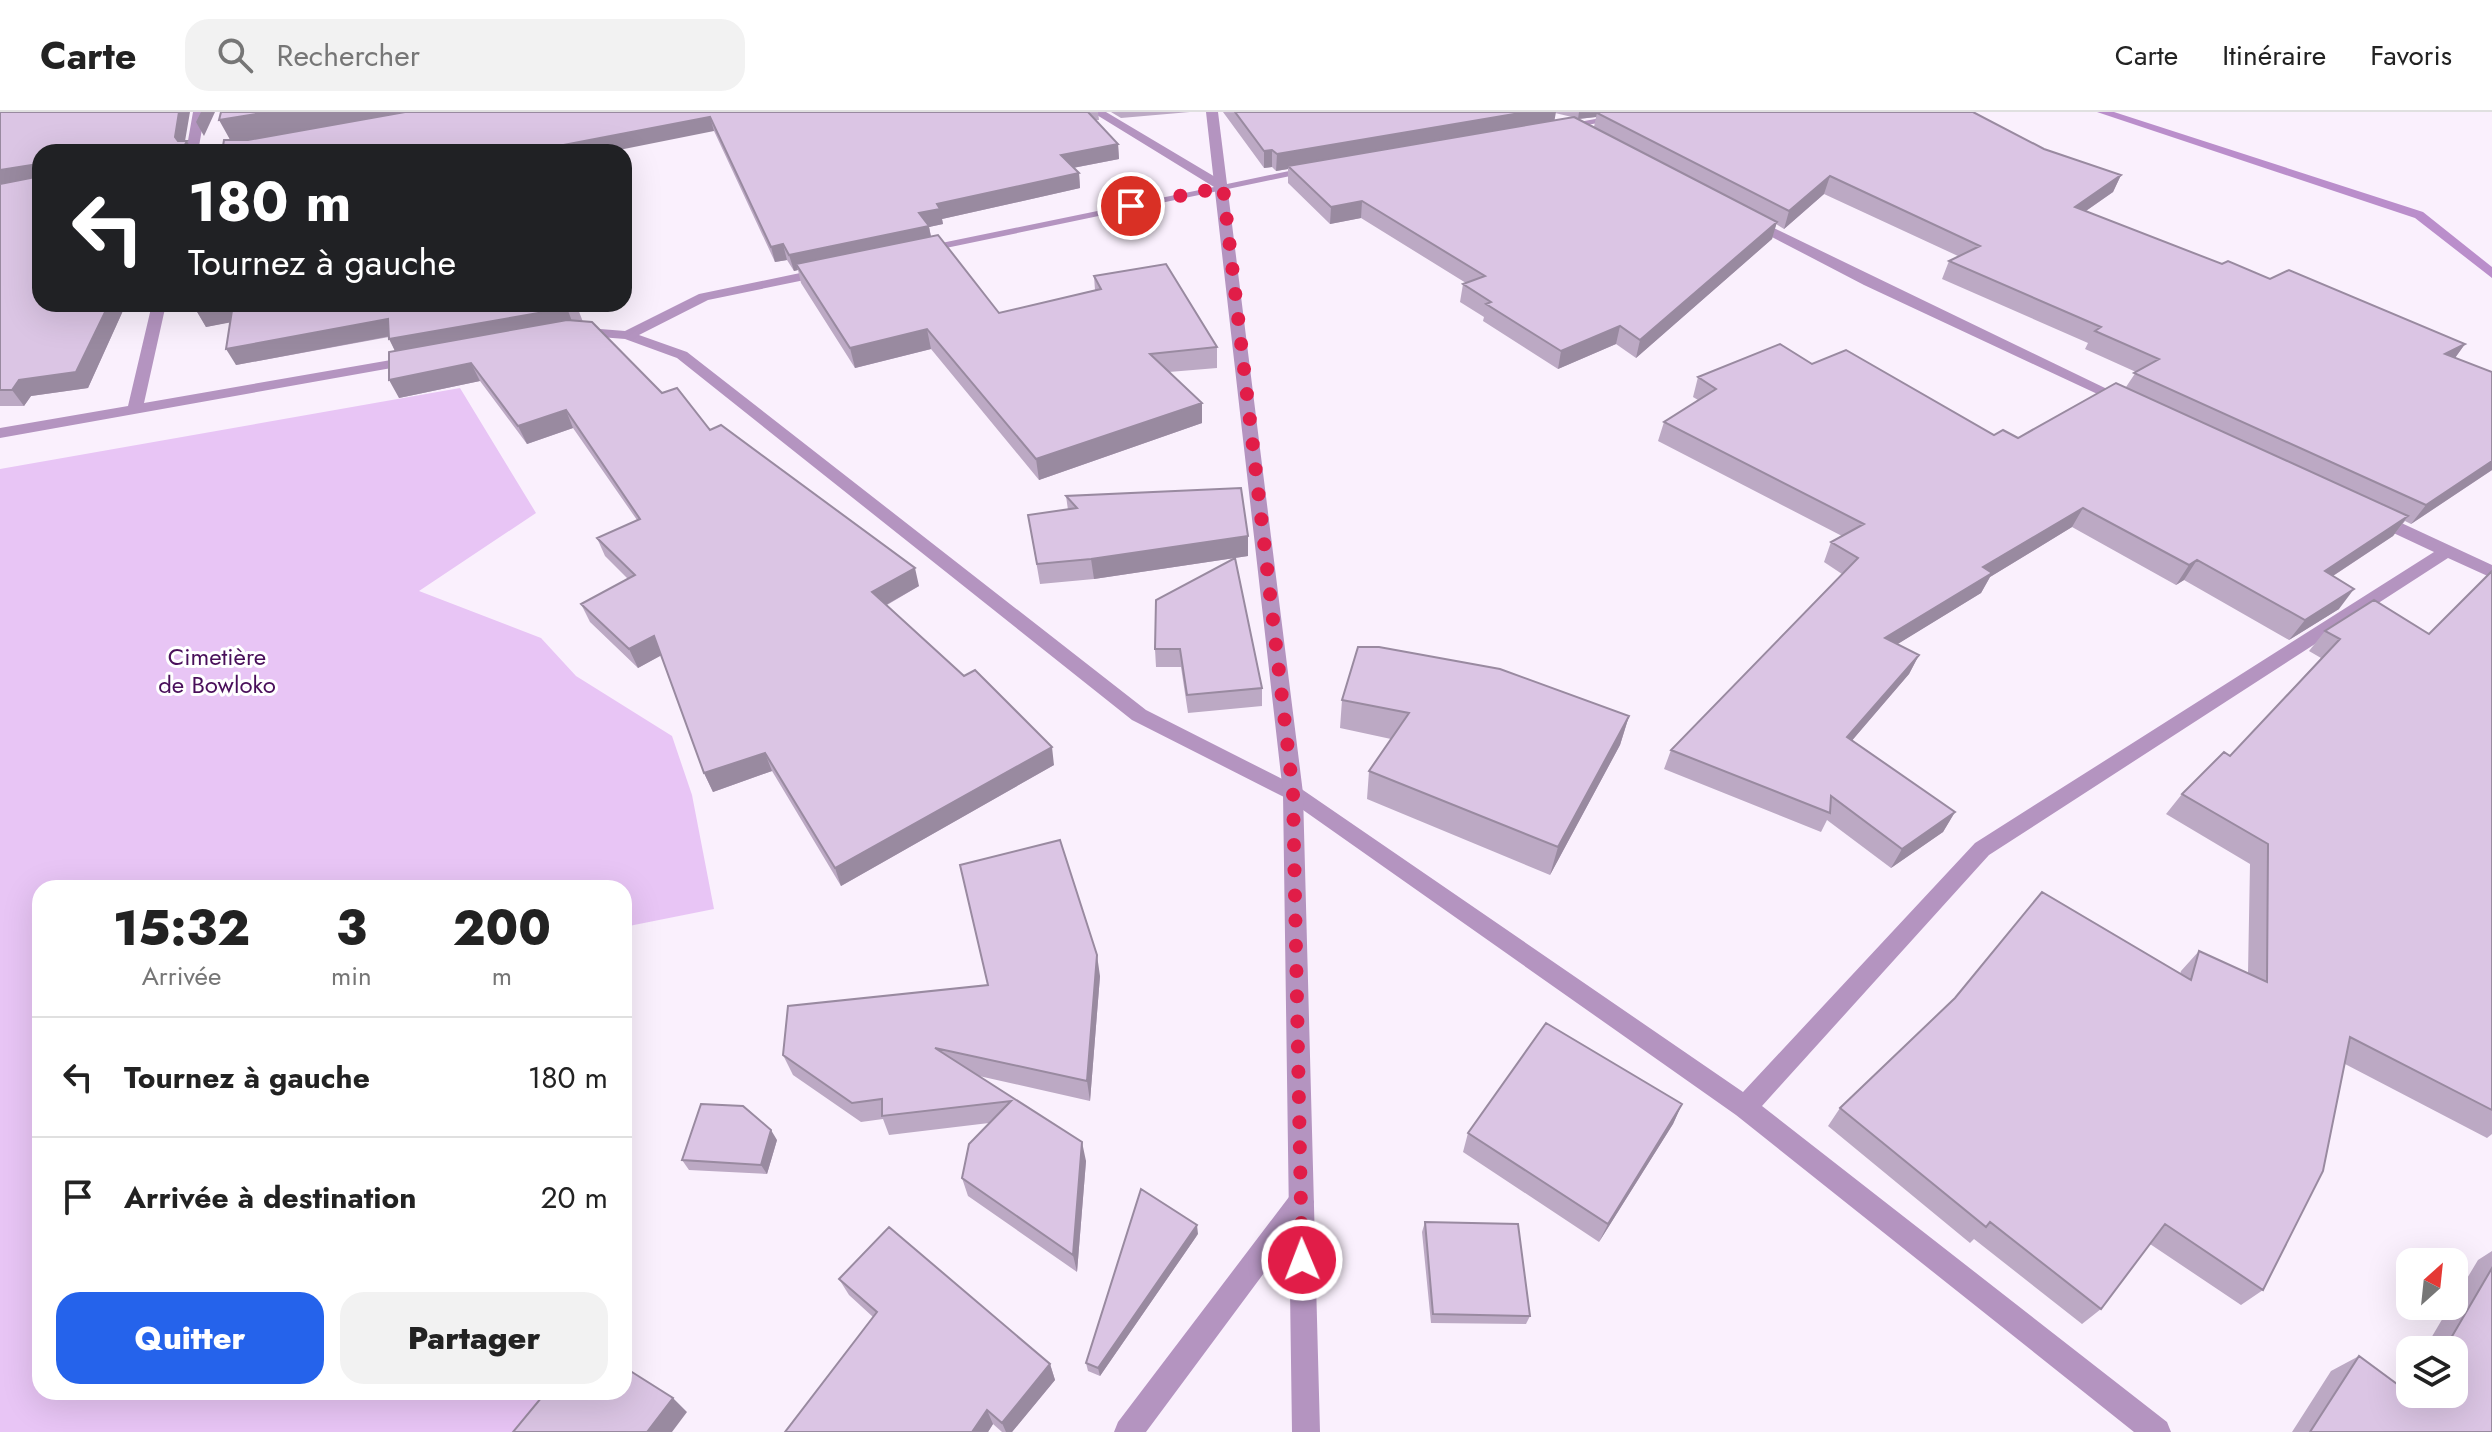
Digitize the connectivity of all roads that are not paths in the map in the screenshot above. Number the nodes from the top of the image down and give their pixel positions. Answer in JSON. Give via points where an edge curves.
{"nodes":[{"id":1,"x":199,"y":112,"type":"edge"},
{"id":2,"x":1098,"y":112,"type":"edge"},
{"id":3,"x":1212,"y":112,"type":"edge"},
{"id":4,"x":1547,"y":112,"type":"edge"},
{"id":5,"x":1655,"y":112,"type":"edge"},
{"id":6,"x":1567,"y":125,"type":"junction"},
{"id":7,"x":1551,"y":128,"type":"edge"},
{"id":8,"x":1595,"y":139,"type":"edge"},
{"id":9,"x":193,"y":144,"type":"edge"},
{"id":10,"x":1332,"y":167,"type":"edge"},
{"id":11,"x":1223,"y":187,"type":"junction"},
{"id":12,"x":1732,"y":211,"type":"edge"},
{"id":13,"x":902,"y":255,"type":"edge"},
{"id":14,"x":841,"y":268,"type":"edge"},
{"id":15,"x":157,"y":312,"type":"edge"},
{"id":16,"x":558,"y":334,"type":"edge"},
{"id":17,"x":627,"y":335,"type":"junction"},
{"id":18,"x":433,"y":356,"type":"edge"},
{"id":19,"x":135,"y":409,"type":"junction"},
{"id":20,"x":2143,"y":410,"type":"edge"},
{"id":21,"x":0,"y":433,"type":"edge"},
{"id":22,"x":2360,"y":511,"type":"edge"},
{"id":23,"x":2447,"y":551,"type":"junction"},
{"id":24,"x":2492,"y":572,"type":"edge"},
{"id":25,"x":1293,"y":793,"type":"junction"},
{"id":26,"x":1745,"y":1107,"type":"junction"},
{"id":27,"x":1301,"y":1202,"type":"junction"},
{"id":28,"x":1128,"y":1432,"type":"edge"},
{"id":29,"x":1306,"y":1432,"type":"edge"},
{"id":30,"x":2157,"y":1432,"type":"edge"}],
"edges":[{"from":1,"to":9,"type":"street"},
{"from":2,"to":11,"type":"street"},
{"from":3,"to":11,"type":"street"},
{"from":4,"to":6,"type":"street"},
{"from":5,"to":6,"type":"street"},
{"from":6,"to":7,"type":"street"},
{"from":6,"to":8,"type":"street"},
{"from":10,"to":11,"type":"street"},
{"from":11,"to":13,"type":"street"},
{"from":11,"to":25,"type":"street"},
{"from":12,"to":20,"type":"street","via":[[1869,282]]},
{"from":14,"to":17,"type":"street","via":[[704,297]]},
{"from":15,"to":19,"type":"street"},
{"from":16,"to":17,"type":"street"},
{"from":17,"to":25,"type":"street","via":[[682,355],[1139,715]]},
{"from":18,"to":19,"type":"street"},
{"from":19,"to":21,"type":"street"},
{"from":22,"to":23,"type":"street"},
{"from":23,"to":24,"type":"street"},
{"from":23,"to":26,"type":"street","via":[[1982,849]]},
{"from":25,"to":26,"type":"street"},
{"from":25,"to":27,"type":"street"},
{"from":26,"to":30,"type":"street"},
{"from":27,"to":28,"type":"street"},
{"from":27,"to":29,"type":"street"}]}
